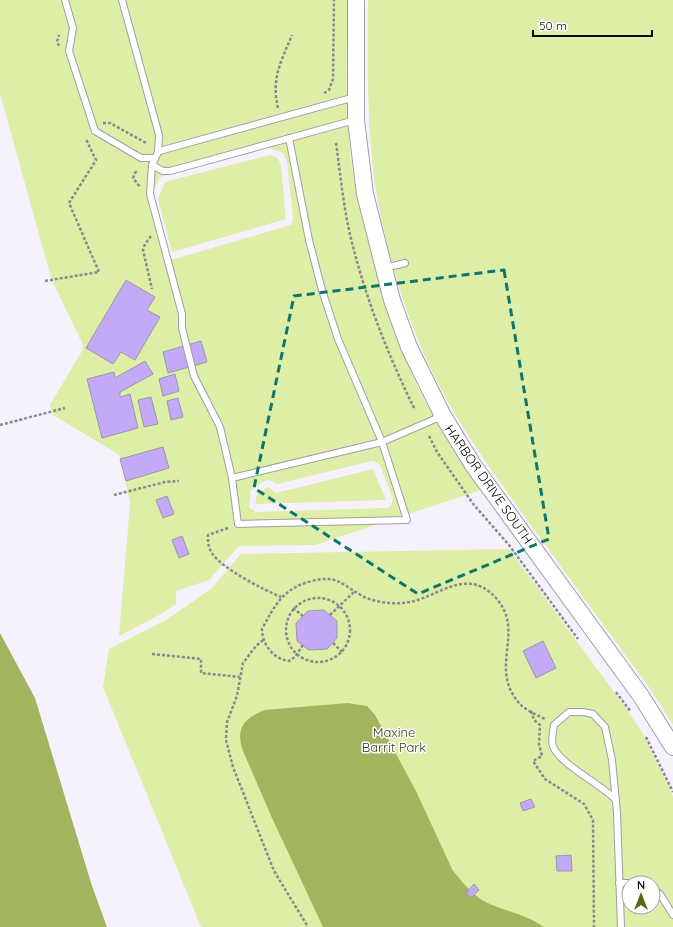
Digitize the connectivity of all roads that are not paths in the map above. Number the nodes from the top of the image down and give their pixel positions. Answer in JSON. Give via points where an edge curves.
{"nodes":[{"id":1,"x":65,"y":0,"type":"edge"},
{"id":2,"x":122,"y":0,"type":"edge"},
{"id":3,"x":356,"y":0,"type":"edge"},
{"id":4,"x":355,"y":98,"type":"junction"},
{"id":5,"x":356,"y":120,"type":"junction"},
{"id":6,"x":289,"y":138,"type":"junction"},
{"id":7,"x":157,"y":155,"type":"junction"},
{"id":8,"x":152,"y":165,"type":"junction"},
{"id":9,"x":405,"y":263,"type":"dead end"},
{"id":10,"x":384,"y":269,"type":"junction"},
{"id":11,"x":443,"y":416,"type":"junction"},
{"id":12,"x":382,"y":442,"type":"junction"},
{"id":13,"x":232,"y":478,"type":"junction"},
{"id":14,"x":673,"y":747,"type":"edge"},
{"id":15,"x":616,"y":800,"type":"junction"},
{"id":16,"x":619,"y":883,"type":"joint"},
{"id":17,"x":661,"y":896,"type":"edge"},
{"id":18,"x":673,"y":915,"type":"edge"},
{"id":19,"x":621,"y":927,"type":"edge"}],
"edges":[{"from":1,"to":7,"type":"lane","via":[[73,28],[69,50],[95,131],[141,158]]},
{"from":2,"to":7,"type":"lane","via":[[159,136]]},
{"from":3,"to":4,"type":"street","name":"HARBOR DRIVE SOUTH"},
{"from":4,"to":5,"type":"street","name":"HARBOR DRIVE SOUTH"},
{"from":4,"to":7,"type":"lane"},
{"from":5,"to":6,"type":"lane"},
{"from":5,"to":10,"type":"street","name":"HARBOR DRIVE SOUTH","via":[[365,194]]},
{"from":6,"to":8,"type":"lane","via":[[170,171],[163,171]]},
{"from":6,"to":12,"type":"lane","via":[[309,240],[322,290],[338,339]]},
{"from":7,"to":8,"type":"lane"},
{"from":8,"to":13,"type":"lane","via":[[150,194],[182,314],[182,328],[192,369],[220,427]]},
{"from":9,"to":10,"type":"lane"},
{"from":10,"to":11,"type":"street","name":"HARBOR DRIVE SOUTH","via":[[409,347]]},
{"from":11,"to":12,"type":"lane"},
{"from":11,"to":14,"type":"street","name":"HARBOR DRIVE SOUTH","via":[[473,465],[641,696]]},
{"from":12,"to":13,"type":"lane"},
{"from":12,"to":13,"type":"lane","via":[[407,520],[238,524]]},
{"from":15,"to":15,"type":"lane","via":[[605,727],[593,714],[568,712],[554,725],[553,746],[560,758]]},
{"from":15,"to":16,"type":"lane"},
{"from":16,"to":19,"type":"lane"},
{"from":17,"to":18,"type":"lane"}]}
